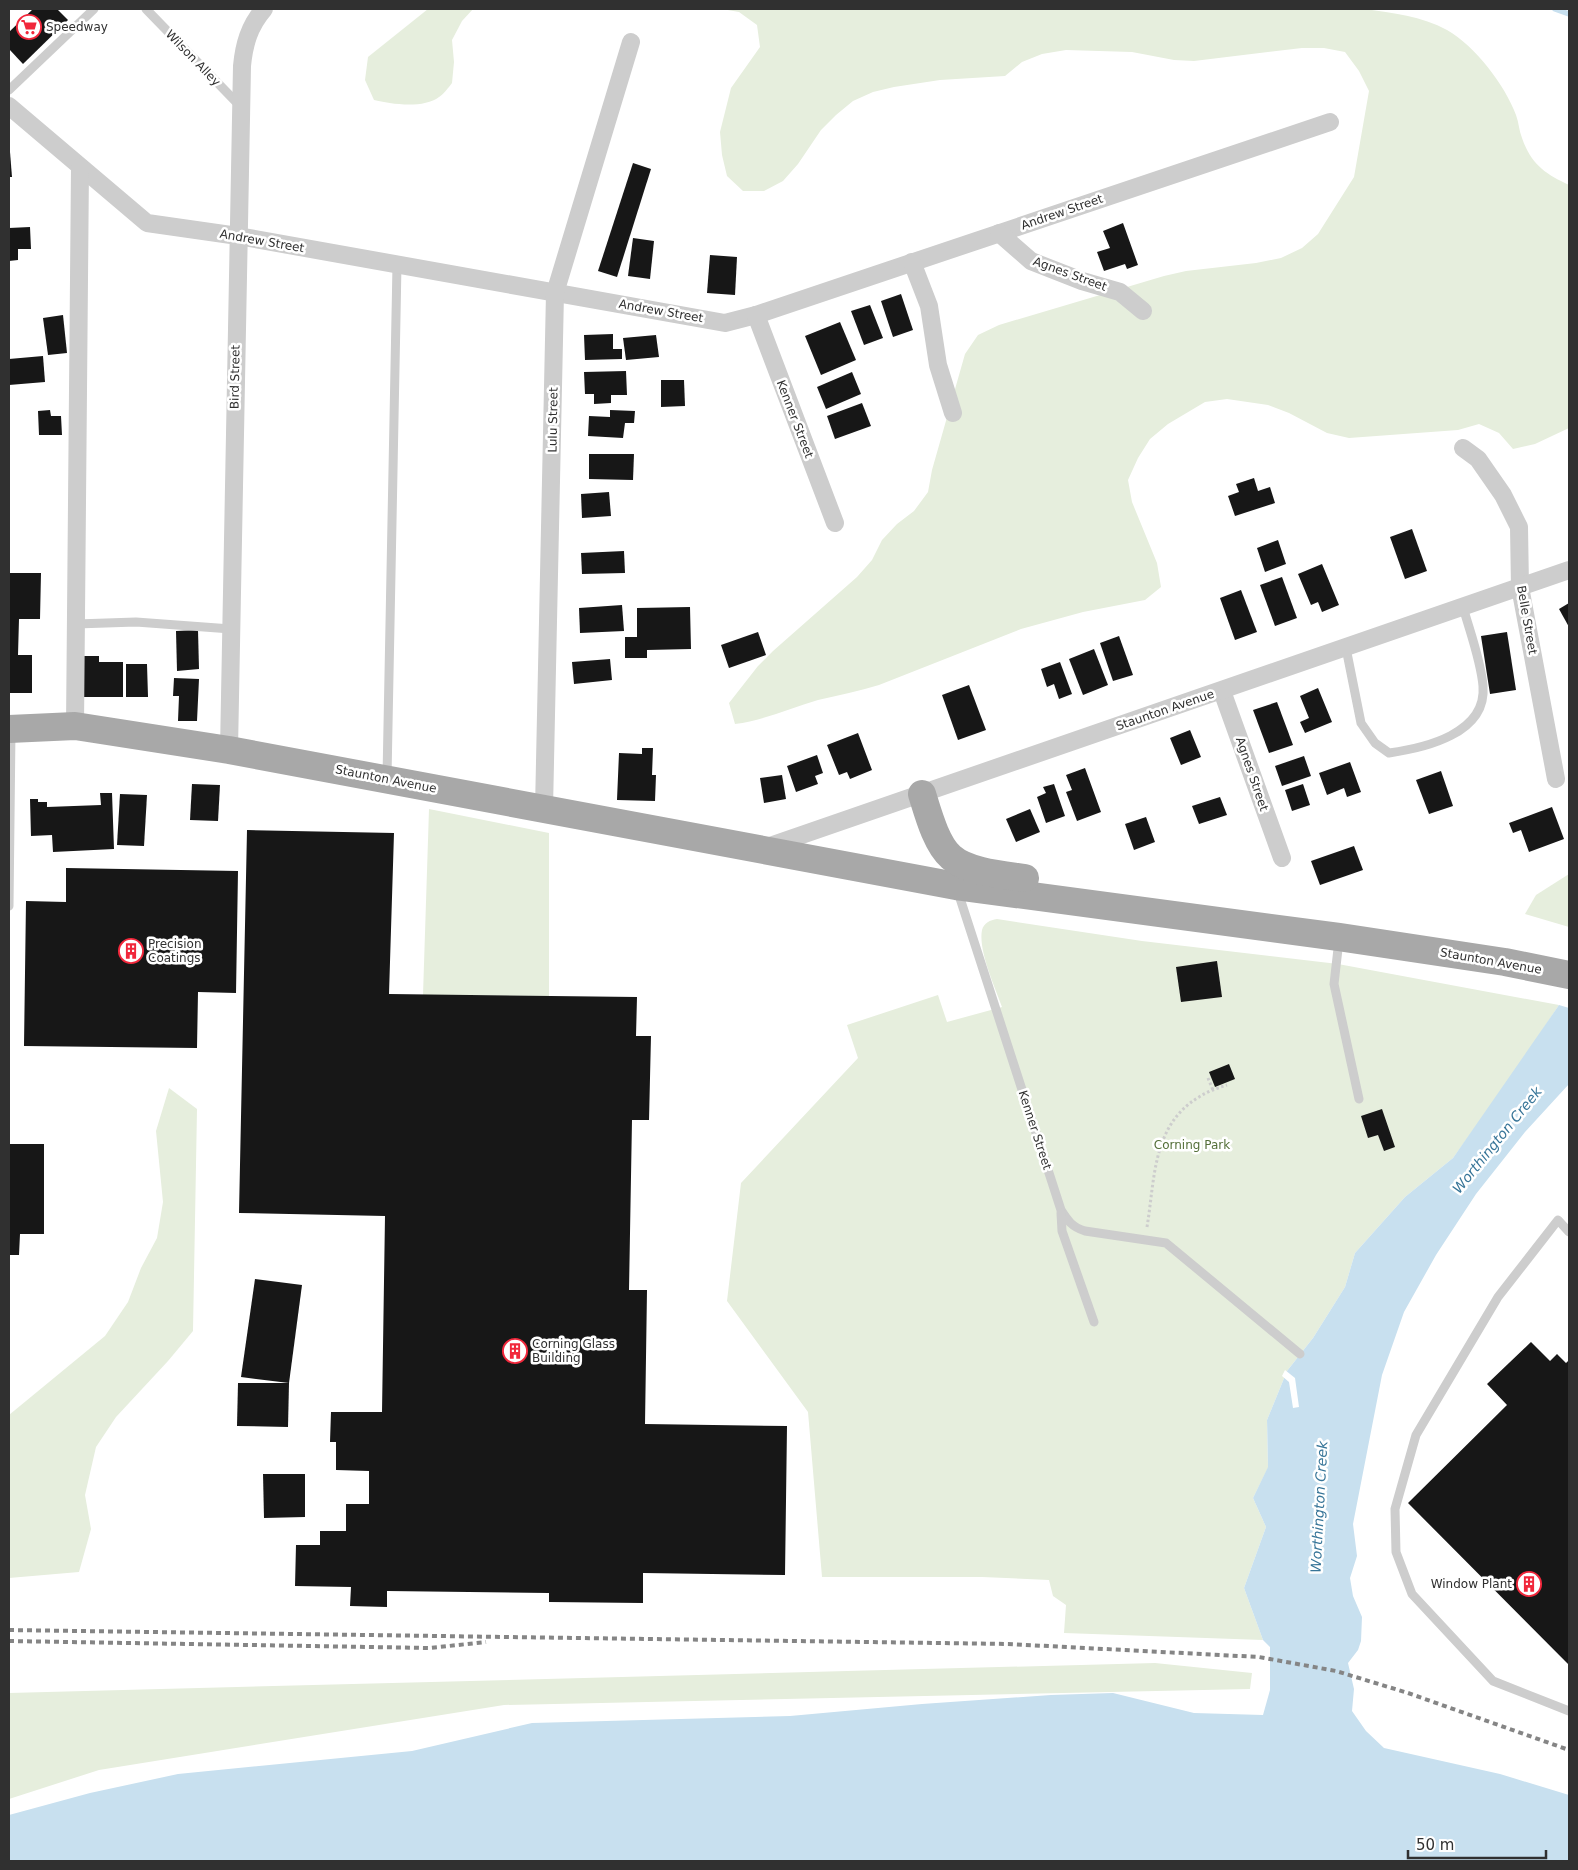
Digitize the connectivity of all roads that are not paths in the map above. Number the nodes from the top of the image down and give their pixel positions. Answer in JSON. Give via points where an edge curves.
{"nodes":[{"id":1,"x":94,"y":9,"type":"edge"},
{"id":2,"x":146,"y":9,"type":"edge"},
{"id":3,"x":264,"y":9,"type":"edge"},
{"id":4,"x":631,"y":42,"type":"dead end"},
{"id":5,"x":9,"y":90,"type":"edge"},
{"id":6,"x":9,"y":106,"type":"edge"},
{"id":7,"x":241,"y":107,"type":"junction"},
{"id":8,"x":1330,"y":122,"type":"dead end"},
{"id":9,"x":80,"y":166,"type":"junction"},
{"id":10,"x":999,"y":233,"type":"junction"},
{"id":11,"x":238,"y":236,"type":"junction"},
{"id":12,"x":912,"y":262,"type":"junction"},
{"id":13,"x":397,"y":264,"type":"junction"},
{"id":14,"x":555,"y":293,"type":"junction"},
{"id":15,"x":1143,"y":311,"type":"dead end"},
{"id":16,"x":756,"y":315,"type":"junction"},
{"id":17,"x":953,"y":413,"type":"dead end"},
{"id":18,"x":1463,"y":448,"type":"dead end"},
{"id":19,"x":835,"y":524,"type":"dead end"},
{"id":20,"x":1569,"y":570,"type":"edge"},
{"id":21,"x":1520,"y":587,"type":"junction"},
{"id":22,"x":1463,"y":607,"type":"junction"},
{"id":23,"x":76,"y":624,"type":"junction"},
{"id":24,"x":231,"y":629,"type":"junction"},
{"id":25,"x":1346,"y":648,"type":"junction"},
{"id":26,"x":1222,"y":691,"type":"junction"},
{"id":27,"x":75,"y":726,"type":"junction"},
{"id":28,"x":10,"y":728,"type":"edge"},
{"id":29,"x":229,"y":750,"type":"junction"},
{"id":30,"x":387,"y":779,"type":"junction"},
{"id":31,"x":1556,"y":779,"type":"dead end"},
{"id":32,"x":922,"y":794,"type":"junction"},
{"id":33,"x":544,"y":809,"type":"junction"},
{"id":34,"x":933,"y":830,"type":"junction"},
{"id":35,"x":761,"y":849,"type":"junction"},
{"id":36,"x":1282,"y":858,"type":"dead end"},
{"id":37,"x":919,"y":879,"type":"junction"},
{"id":38,"x":956,"y":886,"type":"junction"},
{"id":39,"x":9,"y":906,"type":"edge"},
{"id":40,"x":1154,"y":912,"type":"junction"},
{"id":41,"x":1339,"y":937,"type":"junction"},
{"id":42,"x":1569,"y":975,"type":"edge"},
{"id":43,"x":1359,"y":1099,"type":"dead end"},
{"id":44,"x":1061,"y":1210,"type":"junction"},
{"id":45,"x":1569,"y":1232,"type":"edge"},
{"id":46,"x":1094,"y":1322,"type":"dead end"},
{"id":47,"x":1300,"y":1354,"type":"dead end"},
{"id":48,"x":1569,"y":1711,"type":"edge"}],
"edges":[{"from":1,"to":5,"type":"lane"},
{"from":2,"to":7,"type":"lane","name":"Wilson Alley"},
{"from":3,"to":7,"type":"street","name":"Bird Street","via":[[244,47]]},
{"from":4,"to":14,"type":"street","name":"Lulu Street"},
{"from":6,"to":9,"type":"street","name":"Andrew Street"},
{"from":7,"to":11,"type":"street","name":"Bird Street"},
{"from":8,"to":10,"type":"street","name":"Andrew Street"},
{"from":9,"to":11,"type":"street","name":"Andrew Street","via":[[147,223]]},
{"from":9,"to":23,"type":"street"},
{"from":10,"to":12,"type":"street","name":"Andrew Street"},
{"from":10,"to":15,"type":"street","name":"Agnes Street","via":[[1031,261],[1082,282],[1120,292]]},
{"from":11,"to":13,"type":"street","name":"Andrew Street"},
{"from":11,"to":24,"type":"street","name":"Bird Street"},
{"from":12,"to":16,"type":"street","name":"Andrew Street"},
{"from":12,"to":17,"type":"street","via":[[929,306],[938,365]]},
{"from":13,"to":14,"type":"street","name":"Andrew Street"},
{"from":13,"to":30,"type":"lane"},
{"from":14,"to":16,"type":"street","name":"Andrew Street","via":[[725,323]]},
{"from":14,"to":33,"type":"street","name":"Lulu Street"},
{"from":16,"to":19,"type":"street","name":"Kenner Street"},
{"from":18,"to":21,"type":"street","name":"Belle Street","via":[[1478,459],[1503,495],[1519,527]]},
{"from":20,"to":21,"type":"street","name":"Staunton Avenue"},
{"from":21,"to":22,"type":"street","name":"Staunton Avenue"},
{"from":21,"to":31,"type":"street","name":"Belle Street"},
{"from":22,"to":25,"type":"street","name":"Staunton Avenue"},
{"from":22,"to":25,"type":"lane","via":[[1484,687],[1480,708],[1471,722],[1450,736],[1416,749],[1389,753],[1375,743],[1361,722]]},
{"from":23,"to":24,"type":"lane","via":[[136,622]]},
{"from":23,"to":27,"type":"street"},
{"from":24,"to":29,"type":"street","name":"Bird Street"},
{"from":25,"to":26,"type":"street","name":"Staunton Avenue"},
{"from":26,"to":32,"type":"street","name":"Staunton Avenue"},
{"from":26,"to":36,"type":"street","name":"Agnes Street"},
{"from":27,"to":28,"type":"main road","name":"Staunton Avenue"},
{"from":27,"to":29,"type":"main road","name":"Staunton Avenue"},
{"from":28,"to":39,"type":"lane"},
{"from":29,"to":30,"type":"main road","name":"Staunton Avenue"},
{"from":30,"to":33,"type":"main road","name":"Staunton Avenue"},
{"from":32,"to":34,"type":"main road"},
{"from":32,"to":35,"type":"street","name":"Staunton Avenue"},
{"from":33,"to":35,"type":"main road","name":"Staunton Avenue"},
{"from":34,"to":37,"type":"main road"},
{"from":34,"to":40,"type":"main road","via":[[951,857],[966,866],[1105,892]]},
{"from":35,"to":37,"type":"main road","name":"Staunton Avenue"},
{"from":37,"to":38,"type":"main road","name":"Staunton Avenue"},
{"from":38,"to":40,"type":"main road","name":"Staunton Avenue"},
{"from":38,"to":44,"type":"lane","name":"Kenner Street"},
{"from":40,"to":41,"type":"main road","name":"Staunton Avenue"},
{"from":41,"to":42,"type":"main road","name":"Staunton Avenue"},
{"from":41,"to":43,"type":"lane","via":[[1334,984]]},
{"from":44,"to":46,"type":"lane","via":[[1062,1231]]},
{"from":44,"to":47,"type":"lane","name":"Kenner Street","via":[[1068,1222],[1085,1231],[1166,1243]]},
{"from":45,"to":48,"type":"lane","via":[[1558,1220],[1498,1298],[1416,1435],[1395,1509],[1396,1552],[1412,1594],[1492,1681]]}]}
